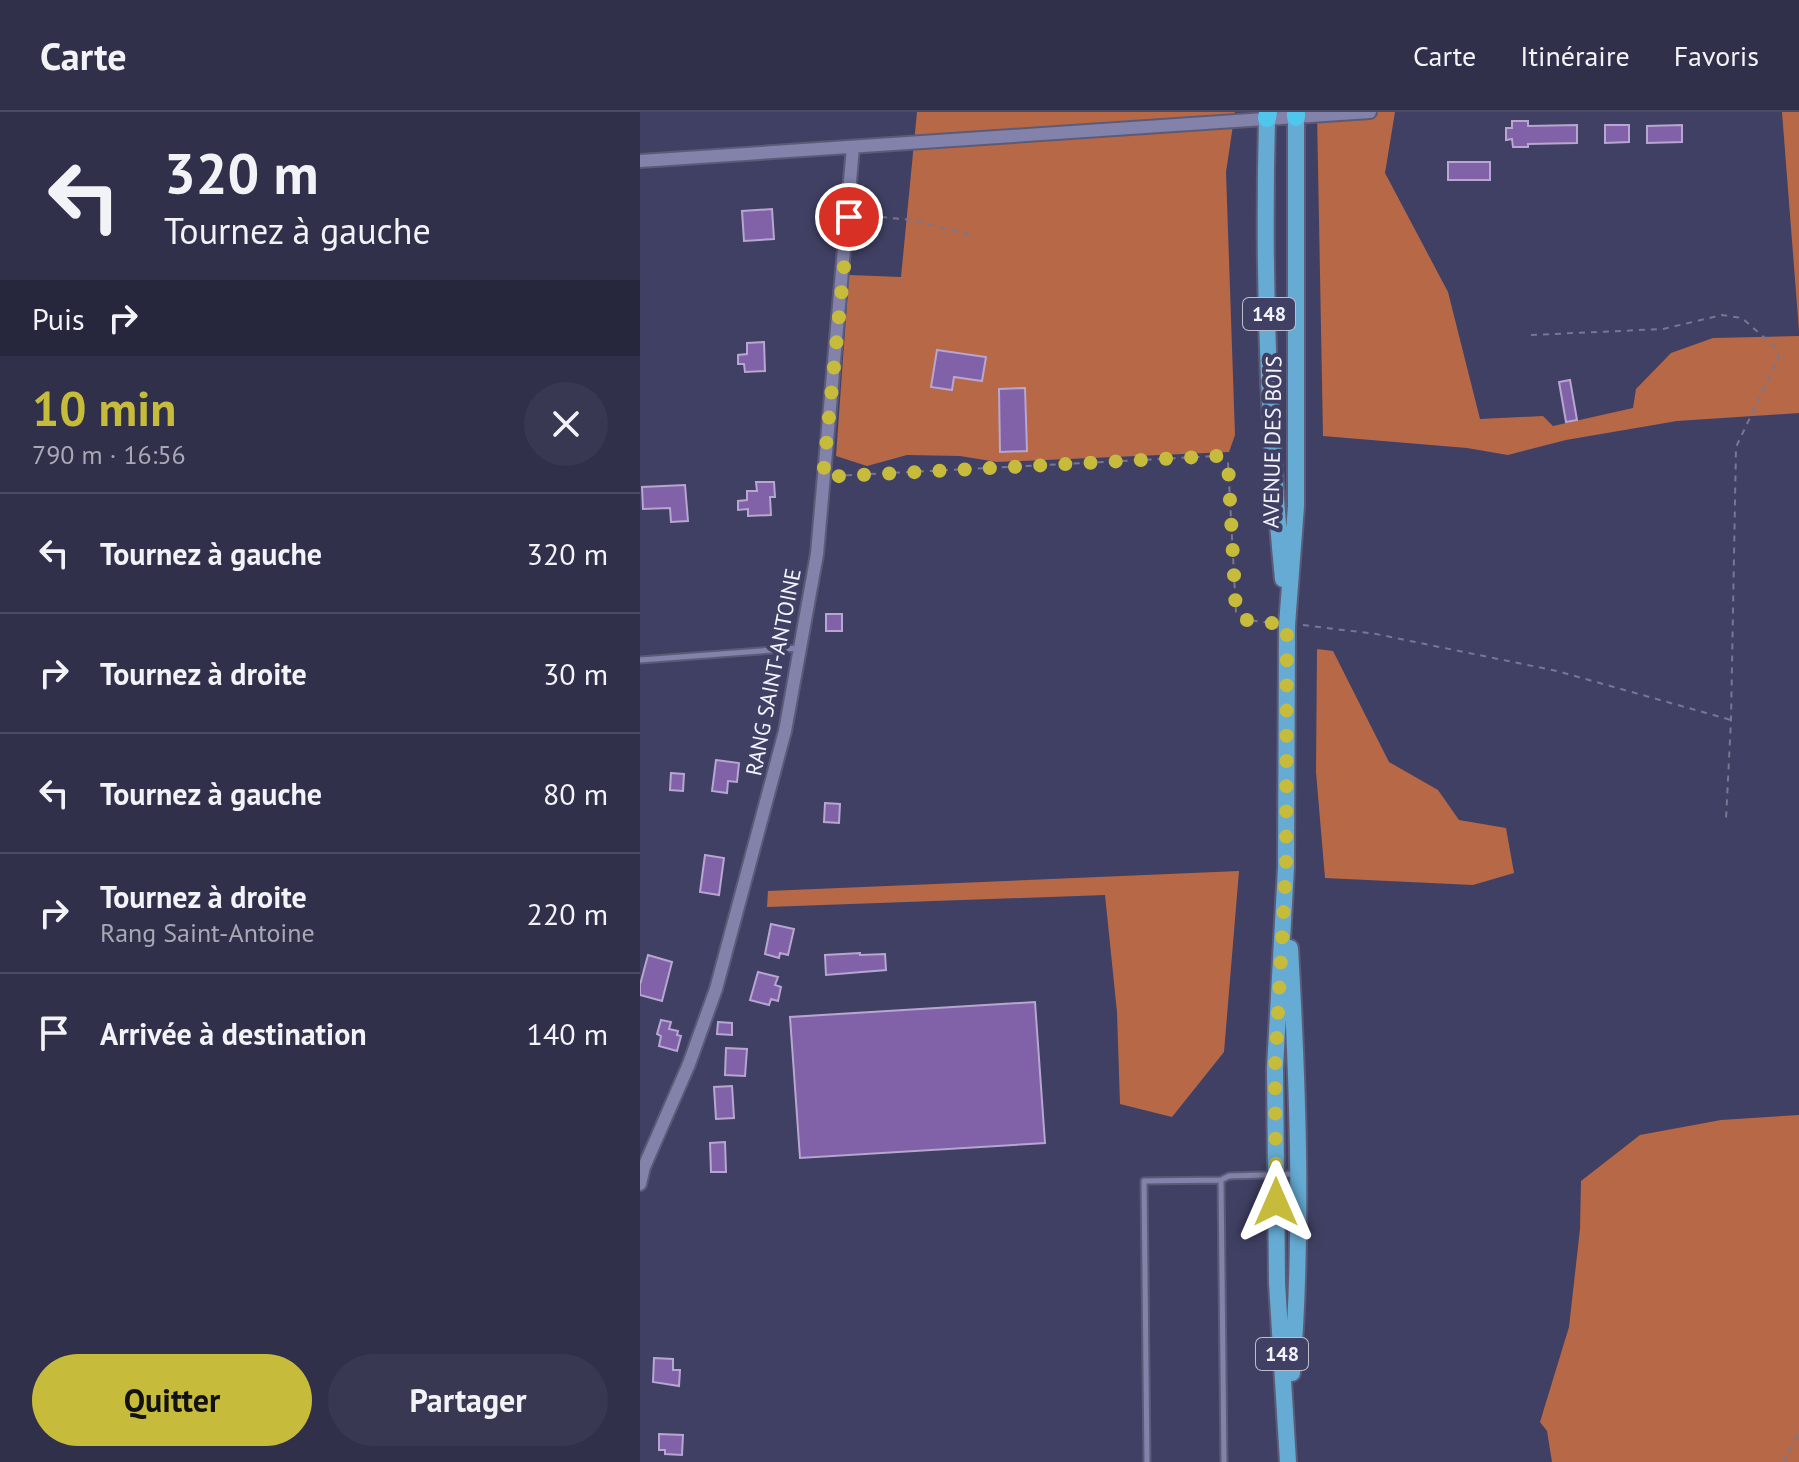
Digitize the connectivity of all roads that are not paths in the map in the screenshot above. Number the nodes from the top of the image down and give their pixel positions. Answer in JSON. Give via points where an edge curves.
{"nodes":[{"id":1,"x":1370,"y":112,"type":"edge"},
{"id":2,"x":1296,"y":114,"type":"edge"},
{"id":3,"x":1268,"y":115,"type":"edge"},
{"id":4,"x":853,"y":147,"type":"junction"},
{"id":5,"x":640,"y":161,"type":"edge"},
{"id":6,"x":1287,"y":625,"type":"junction"},
{"id":7,"x":800,"y":648,"type":"junction"},
{"id":8,"x":640,"y":660,"type":"edge"},
{"id":9,"x":1286,"y":867,"type":"junction"},
{"id":10,"x":1299,"y":1174,"type":"junction"},
{"id":11,"x":1276,"y":1175,"type":"junction"},
{"id":12,"x":1221,"y":1180,"type":"junction"},
{"id":13,"x":640,"y":1184,"type":"edge"},
{"id":14,"x":1287,"y":1426,"type":"junction"},
{"id":15,"x":1147,"y":1462,"type":"edge"},
{"id":16,"x":1224,"y":1462,"type":"edge"},
{"id":17,"x":1288,"y":1462,"type":"edge"}],
"edges":[{"from":1,"to":2,"type":"street"},
{"from":2,"to":3,"type":"street"},
{"from":2,"to":6,"type":"main road","name":"AVENUE DES BOIS","number":"148","via":[[1296,506]]},
{"from":3,"to":4,"type":"street"},
{"from":3,"to":6,"type":"main road","name":"AVENUE DES BOIS","number":"148","via":[[1275,494]]},
{"from":4,"to":5,"type":"street"},
{"from":4,"to":7,"type":"street","name":"RANG SAINT-ANTOINE","via":[[817,554]]},
{"from":6,"to":9,"type":"main road","name":"AVENUE DES BOIS","number":"148"},
{"from":7,"to":8,"type":"lane"},
{"from":7,"to":13,"type":"street","name":"RANG SAINT-ANTOINE","via":[[785,731],[716,989]]},
{"from":9,"to":10,"type":"main road","name":"AVENUE DES BOIS","number":"148"},
{"from":9,"to":11,"type":"main road","name":"AVENUE DES BOIS","number":"148","via":[[1275,1068]]},
{"from":10,"to":11,"type":"lane"},
{"from":10,"to":14,"type":"main road","name":"AVENUE DES BOIS","number":"148","via":[[1299,1284]]},
{"from":11,"to":12,"type":"lane"},
{"from":11,"to":14,"type":"main road","name":"AVENUE DES BOIS","number":"148"},
{"from":12,"to":15,"type":"lane","via":[[1144,1181]]},
{"from":12,"to":16,"type":"lane"},
{"from":14,"to":17,"type":"main road","name":"AVENUE DES BOIS","number":"148"}]}
